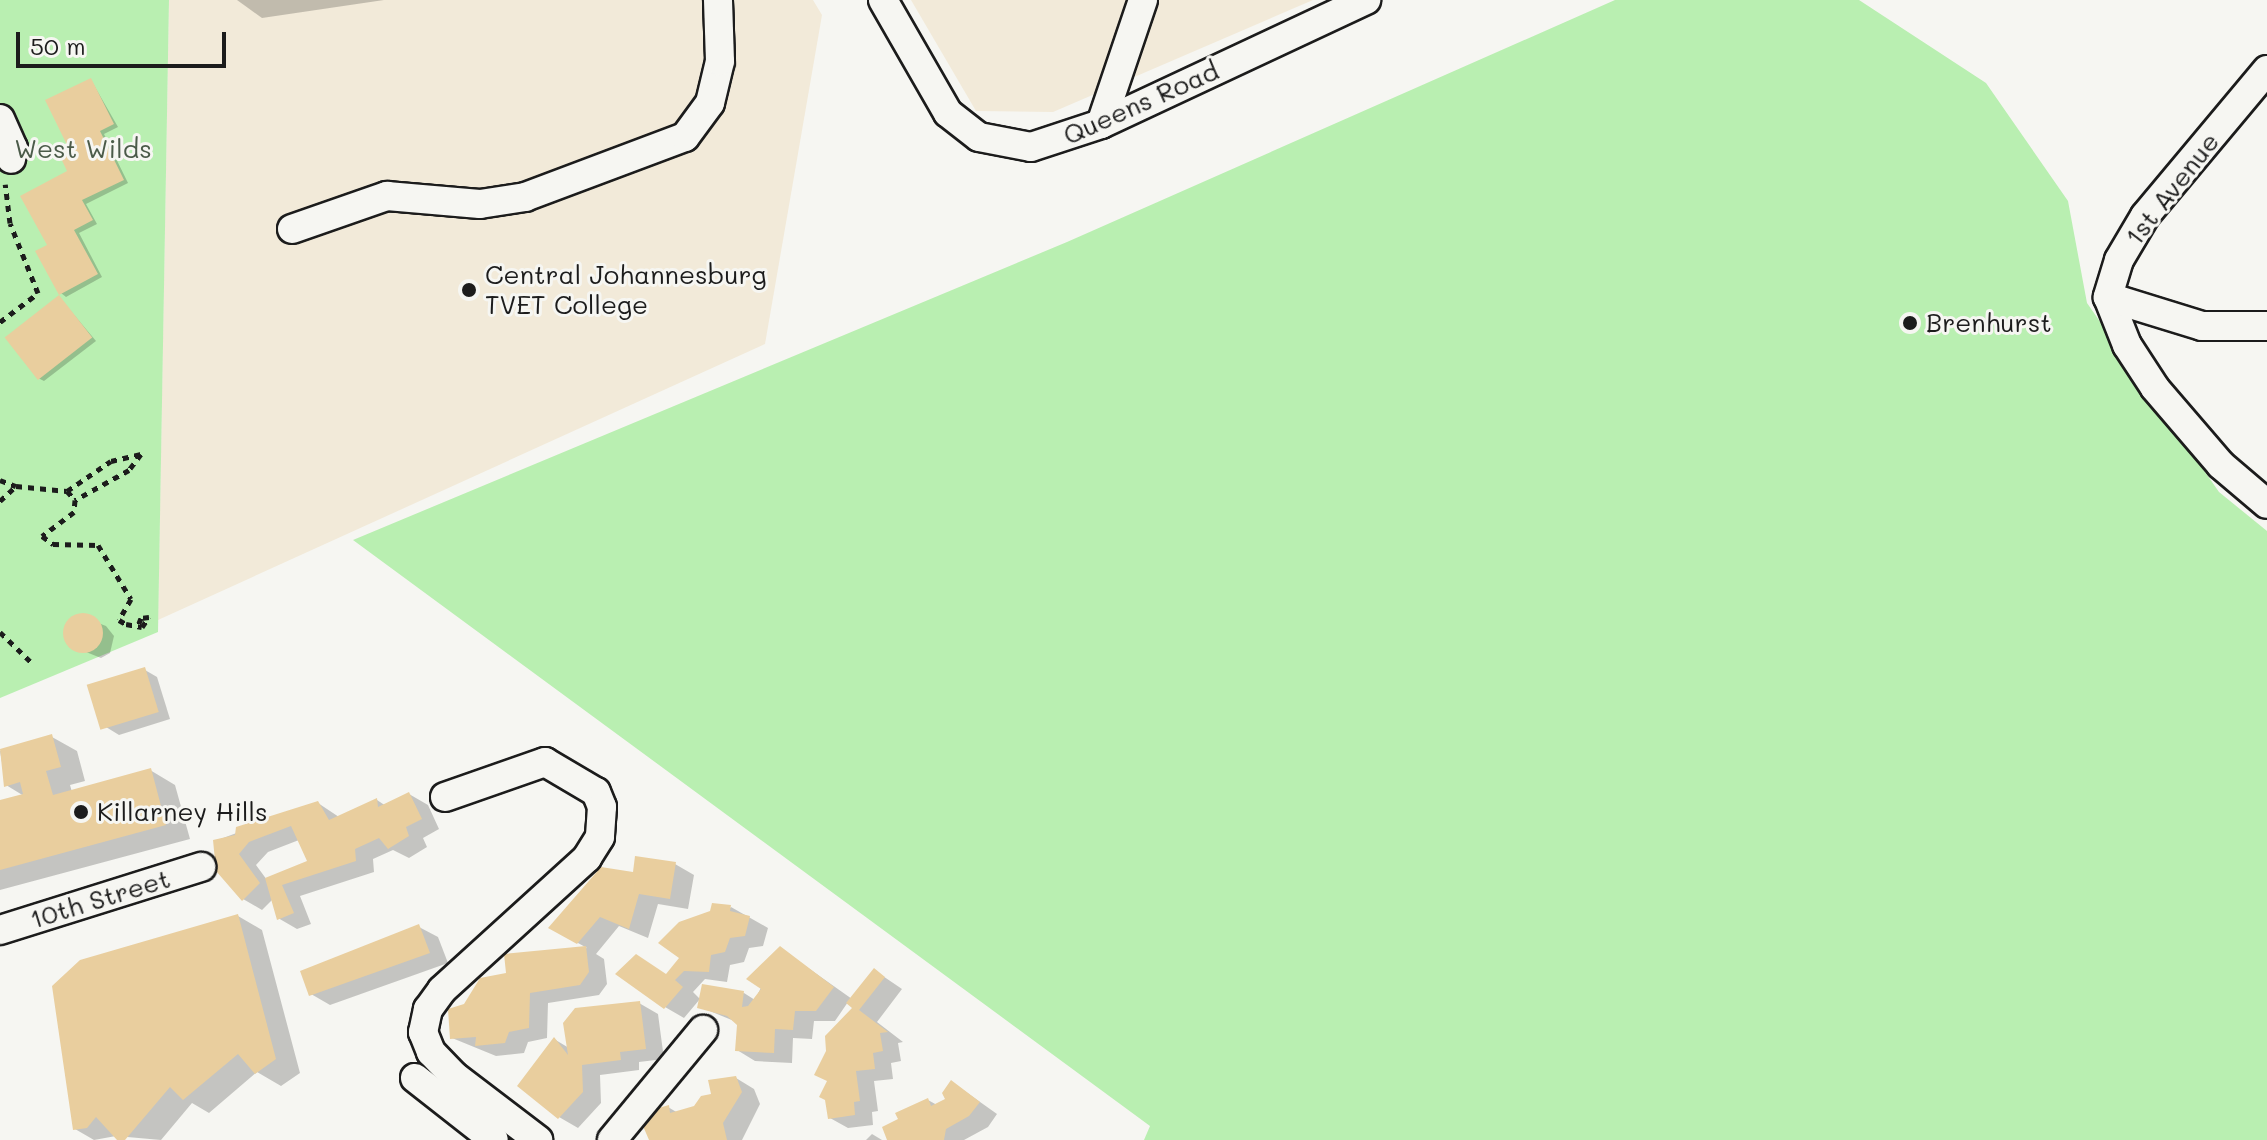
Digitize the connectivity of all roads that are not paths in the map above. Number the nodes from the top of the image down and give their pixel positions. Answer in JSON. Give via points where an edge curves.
{"nodes":[{"id":1,"x":718,"y":0,"type":"edge"},
{"id":2,"x":883,"y":0,"type":"edge"},
{"id":3,"x":1143,"y":0,"type":"edge"},
{"id":4,"x":1366,"y":0,"type":"edge"},
{"id":5,"x":2267,"y":70,"type":"edge"},
{"id":6,"x":0,"y":119,"type":"edge"},
{"id":7,"x":1101,"y":124,"type":"junction"},
{"id":8,"x":11,"y":159,"type":"road end"},
{"id":9,"x":292,"y":229,"type":"dead end"},
{"id":10,"x":2108,"y":297,"type":"junction"},
{"id":11,"x":2267,"y":326,"type":"edge"},
{"id":12,"x":2267,"y":504,"type":"edge"},
{"id":13,"x":445,"y":797,"type":"dead end"},
{"id":14,"x":201,"y":867,"type":"dead end"},
{"id":15,"x":0,"y":930,"type":"edge"},
{"id":16,"x":703,"y":1030,"type":"dead end"},
{"id":17,"x":415,"y":1078,"type":"dead end"},
{"id":18,"x":494,"y":1140,"type":"edge"},
{"id":19,"x":538,"y":1140,"type":"edge"},
{"id":20,"x":612,"y":1140,"type":"edge"}],
"edges":[{"from":1,"to":9,"type":"street","via":[[720,61],[710,103],[685,137],[525,197],[480,204],[387,196]]},
{"from":2,"to":7,"type":"street","name":"Queens Road","via":[[924,75],[964,129],[993,141],[1031,147]]},
{"from":3,"to":7,"type":"street"},
{"from":4,"to":7,"type":"street","name":"Queens Road"},
{"from":5,"to":10,"type":"street","name":"1st Avenue","via":[[2145,216],[2119,260]]},
{"from":6,"to":8,"type":"street","via":[[13,148]]},
{"from":10,"to":11,"type":"street","via":[[2202,326]]},
{"from":10,"to":12,"type":"street","via":[[2127,345],[2155,388],[2221,465]]},
{"from":13,"to":19,"type":"street","via":[[545,762],[596,792],[602,807],[600,837],[587,858],[442,990],[428,1009],[423,1032],[431,1052],[454,1076]]},
{"from":14,"to":15,"type":"street","name":"10th Street"},
{"from":16,"to":20,"type":"street"},
{"from":17,"to":18,"type":"street"}]}
